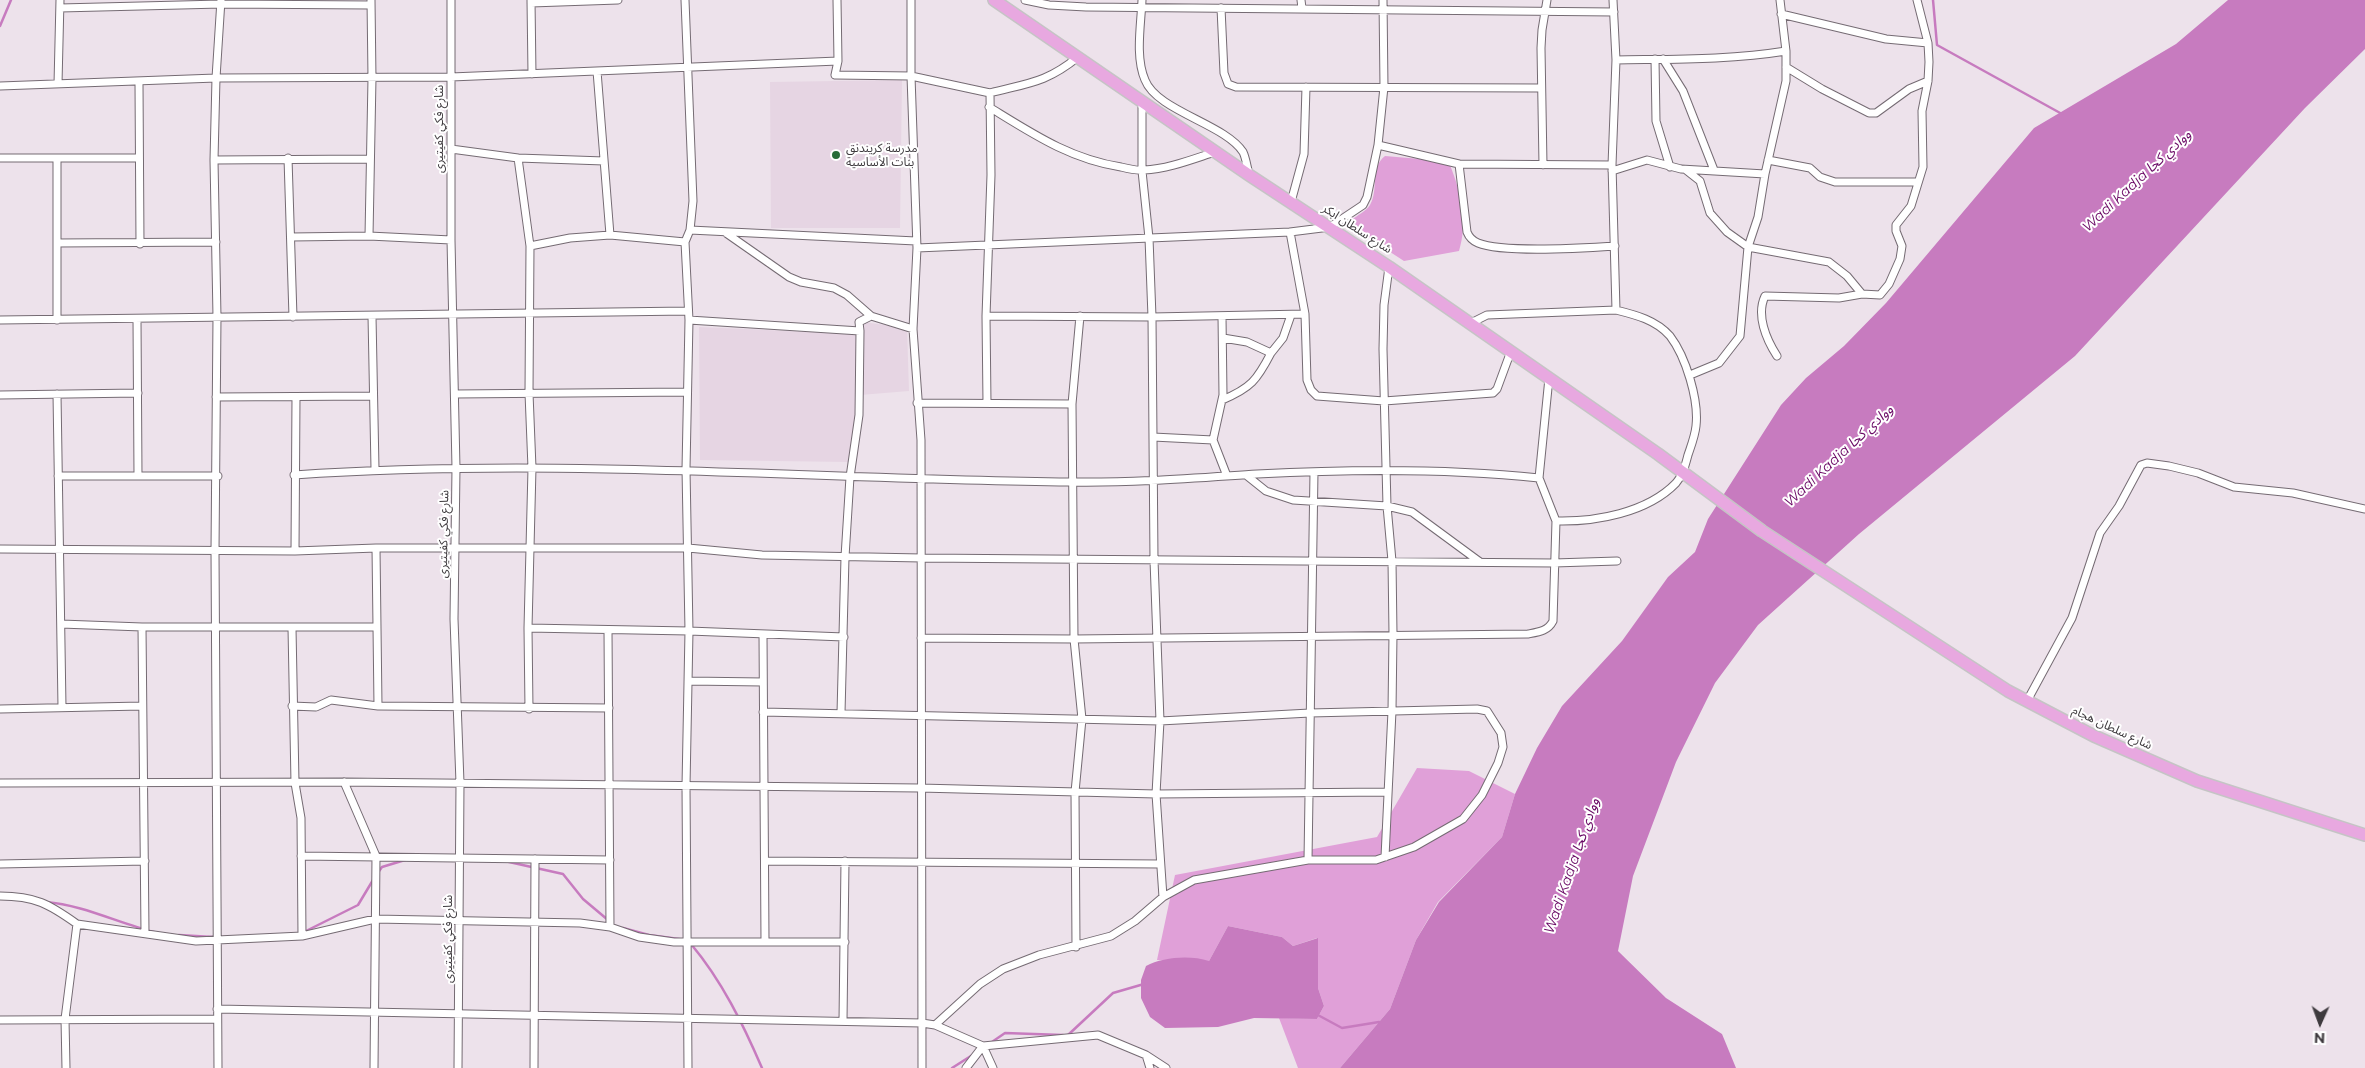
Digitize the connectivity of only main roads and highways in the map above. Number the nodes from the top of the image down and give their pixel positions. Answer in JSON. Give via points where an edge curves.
{"nodes":[{"id":1,"x":994,"y":0,"type":"edge"},
{"id":2,"x":1870,"y":601,"type":"joint"},
{"id":3,"x":2365,"y":835,"type":"edge"}],
"edges":[{"from":1,"to":2,"type":"highway","name":"شارع سلطان ابكر","via":[[1471,323],[1762,531]]},
{"from":2,"to":3,"type":"highway","name":"شارع سلطان هجام","via":[[1954,657],[2101,739],[2197,781]]}]}
